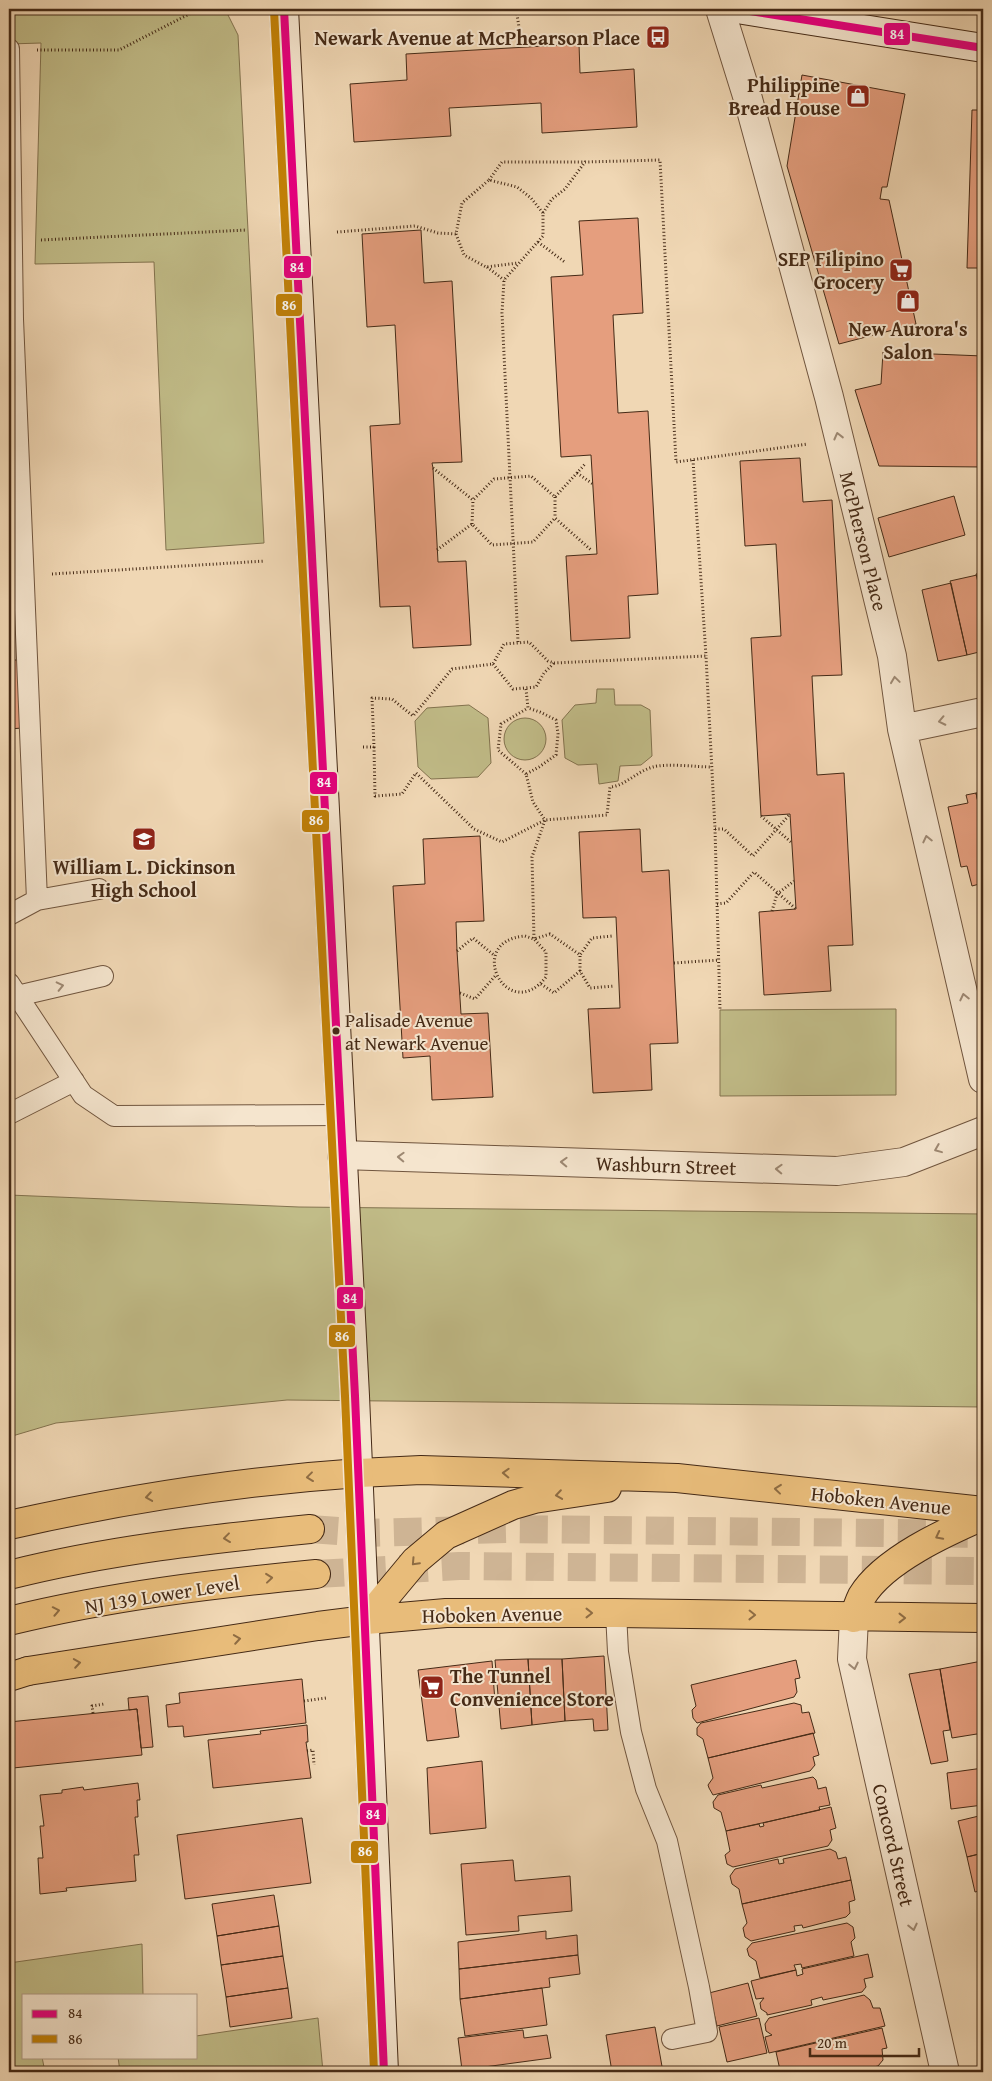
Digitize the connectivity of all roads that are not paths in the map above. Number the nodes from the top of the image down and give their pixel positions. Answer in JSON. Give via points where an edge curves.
{"nodes":[{"id":1,"x":284,"y":9,"type":"edge"},
{"id":2,"x":720,"y":9,"type":"edge"},
{"id":3,"x":738,"y":9,"type":"edge"},
{"id":4,"x":983,"y":48,"type":"edge"},
{"id":5,"x":9,"y":49,"type":"edge"},
{"id":6,"x":983,"y":712,"type":"edge"},
{"id":7,"x":902,"y":729,"type":"junction"},
{"id":8,"x":99,"y":889,"type":"dead end"},
{"id":9,"x":37,"y":900,"type":"junction"},
{"id":10,"x":9,"y":915,"type":"edge"},
{"id":11,"x":103,"y":976,"type":"dead end"},
{"id":12,"x":13,"y":989,"type":"edge"},
{"id":13,"x":983,"y":1079,"type":"edge"},
{"id":14,"x":74,"y":1081,"type":"junction"},
{"id":15,"x":9,"y":1114,"type":"edge"},
{"id":16,"x":340,"y":1115,"type":"junction"},
{"id":17,"x":983,"y":1131,"type":"edge"},
{"id":18,"x":342,"y":1168,"type":"junction"},
{"id":19,"x":359,"y":1473,"type":"junction"},
{"id":20,"x":677,"y":1478,"type":"junction"},
{"id":21,"x":983,"y":1510,"type":"edge"},
{"id":22,"x":983,"y":1516,"type":"edge"},
{"id":23,"x":9,"y":1525,"type":"edge"},
{"id":24,"x":310,"y":1529,"type":"tunnel mouth"},
{"id":25,"x":316,"y":1574,"type":"tunnel mouth"},
{"id":26,"x":9,"y":1575,"type":"edge"},
{"id":27,"x":616,"y":1613,"type":"junction"},
{"id":28,"x":854,"y":1618,"type":"junction"},
{"id":29,"x":983,"y":1618,"type":"edge"},
{"id":30,"x":366,"y":1620,"type":"junction"},
{"id":31,"x":9,"y":1622,"type":"edge"},
{"id":32,"x":15,"y":1677,"type":"edge"},
{"id":33,"x":672,"y":2039,"type":"dead end"},
{"id":34,"x":384,"y":2072,"type":"edge"},
{"id":35,"x":945,"y":2072,"type":"edge"}],
"edges":[{"from":1,"to":16,"type":"main road"},
{"from":7,"to":2,"type":"main road","name":"McPherson Place","one_way":true,"via":[[892,656],[829,397],[748,99]]},
{"from":3,"to":4,"type":"main road"},
{"from":5,"to":9,"type":"lane","via":[[13,319]]},
{"from":6,"to":7,"type":"main road","one_way":true},
{"from":13,"to":7,"type":"main road","name":"McPherson Place","one_way":true},
{"from":8,"to":9,"type":"lane"},
{"from":9,"to":10,"type":"lane"},
{"from":12,"to":11,"type":"lane","one_way":true},
{"from":12,"to":14,"type":"lane"},
{"from":14,"to":15,"type":"lane"},
{"from":14,"to":16,"type":"lane","via":[[83,1095],[114,1116]]},
{"from":16,"to":18,"type":"main road"},
{"from":17,"to":18,"type":"main road","name":"Washburn Street","one_way":true,"via":[[904,1162],[836,1170]]},
{"from":18,"to":19,"type":"main road"},
{"from":20,"to":19,"type":"main road","name":"Hoboken Avenue","one_way":true,"via":[[421,1470]]},
{"from":19,"to":23,"type":"main road","name":"Hoboken Avenue","one_way":true,"via":[[195,1490]]},
{"from":19,"to":30,"type":"main road"},
{"from":21,"to":20,"type":"main road","name":"Hoboken Avenue","one_way":true},
{"from":20,"to":30,"type":"main road","one_way":true,"via":[[534,1499],[470,1523],[446,1535],[415,1561]]},
{"from":22,"to":28,"type":"main road","one_way":true,"via":[[919,1547],[897,1562],[862,1596]]},
{"from":24,"to":26,"type":"main road","one_way":true,"via":[[158,1546]]},
{"from":31,"to":25,"type":"main road","name":"NJ 139 Lower Level","one_way":true,"via":[[182,1588]]},
{"from":27,"to":28,"type":"main road","name":"Hoboken Avenue","one_way":true},
{"from":30,"to":27,"type":"main road","name":"Hoboken Avenue","one_way":true,"via":[[446,1613]]},
{"from":27,"to":33,"type":"lane","via":[[618,1652],[631,1732],[646,1789],[667,1840],[707,2032]]},
{"from":28,"to":29,"type":"main road","name":"Hoboken Avenue","one_way":true},
{"from":28,"to":35,"type":"main road","name":"Concord Street","one_way":true,"via":[[852,1659]]},
{"from":32,"to":30,"type":"main road","name":"Hoboken Avenue","one_way":true},
{"from":30,"to":34,"type":"main road"}]}
